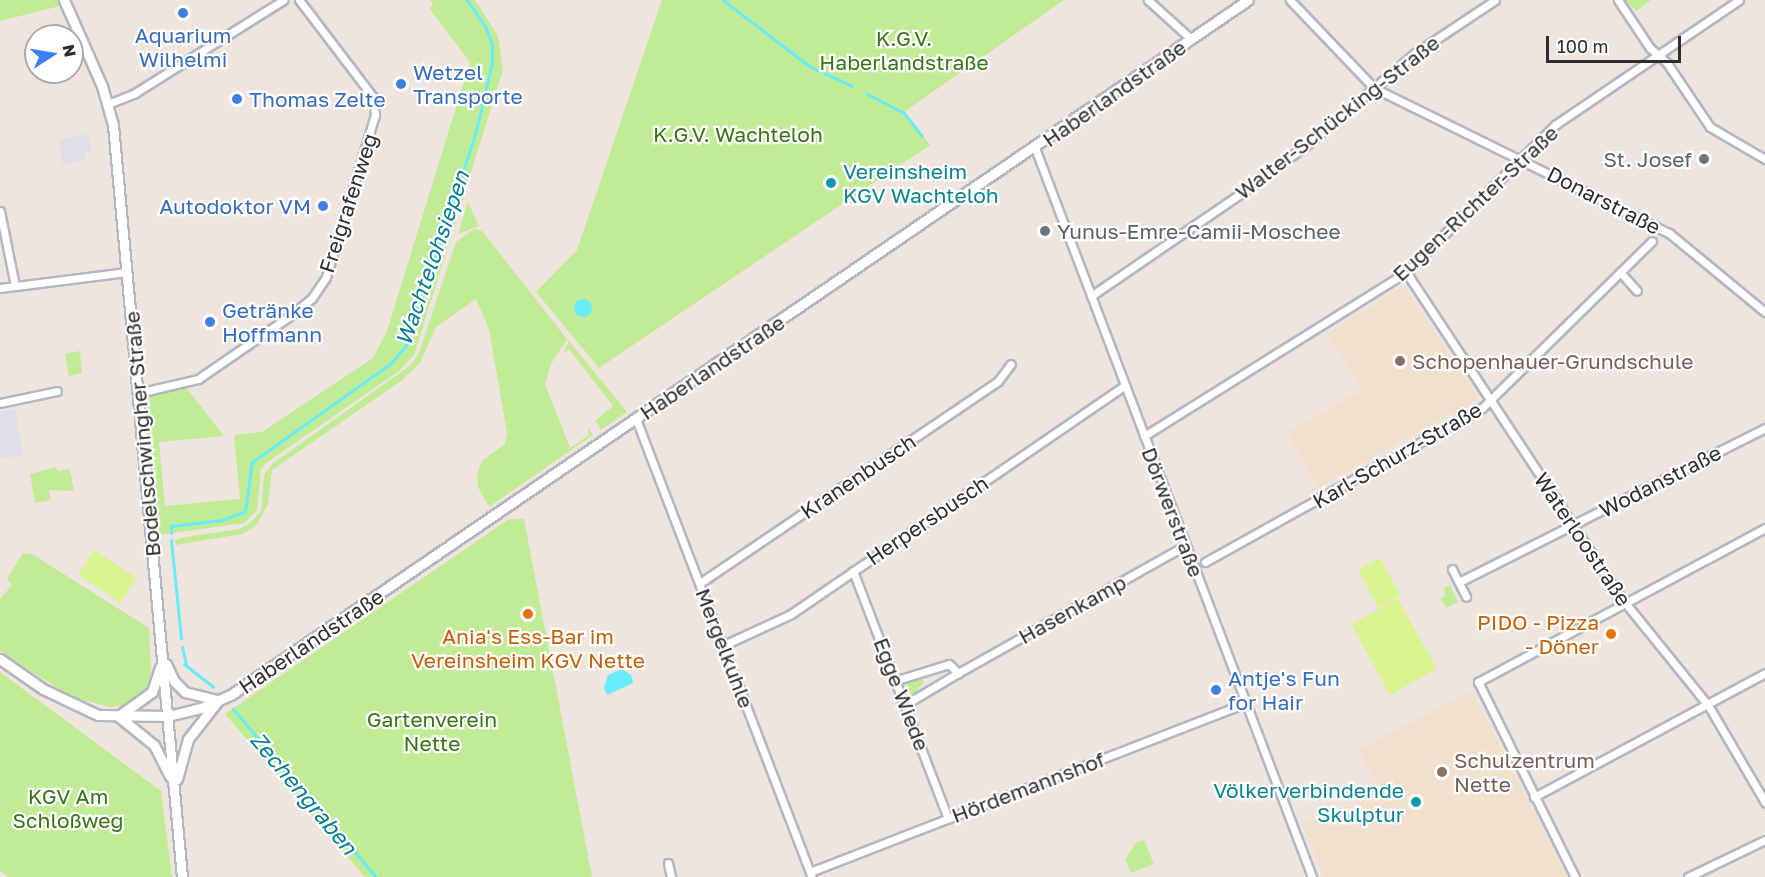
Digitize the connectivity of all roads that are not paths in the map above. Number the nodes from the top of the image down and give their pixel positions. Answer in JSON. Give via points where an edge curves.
{"nodes":[{"id":1,"x":64,"y":0,"type":"edge"},
{"id":2,"x":283,"y":0,"type":"edge"},
{"id":3,"x":299,"y":0,"type":"edge"},
{"id":4,"x":1148,"y":0,"type":"edge"},
{"id":5,"x":1248,"y":0,"type":"edge"},
{"id":6,"x":1290,"y":0,"type":"edge"},
{"id":7,"x":1495,"y":0,"type":"edge"},
{"id":8,"x":1618,"y":0,"type":"edge"},
{"id":9,"x":1736,"y":1,"type":"edge"},
{"id":10,"x":1191,"y":39,"type":"junction"},
{"id":11,"x":1658,"y":55,"type":"junction"},
{"id":12,"x":1374,"y":88,"type":"junction"},
{"id":13,"x":108,"y":104,"type":"junction"},
{"id":14,"x":1035,"y":148,"type":"junction"},
{"id":15,"x":1519,"y":157,"type":"junction"},
{"id":16,"x":1765,"y":159,"type":"edge"},
{"id":17,"x":0,"y":211,"type":"edge"},
{"id":18,"x":1652,"y":241,"type":"dead end"},
{"id":19,"x":127,"y":272,"type":"junction"},
{"id":20,"x":1406,"y":272,"type":"junction"},
{"id":21,"x":1620,"y":272,"type":"junction"},
{"id":22,"x":15,"y":286,"type":"junction"},
{"id":23,"x":0,"y":288,"type":"edge"},
{"id":24,"x":1637,"y":291,"type":"dead end"},
{"id":25,"x":1091,"y":296,"type":"junction"},
{"id":26,"x":1765,"y":312,"type":"edge"},
{"id":27,"x":1011,"y":364,"type":"dead end"},
{"id":28,"x":1125,"y":385,"type":"junction"},
{"id":29,"x":57,"y":392,"type":"dead end"},
{"id":30,"x":138,"y":393,"type":"junction"},
{"id":31,"x":1490,"y":401,"type":"junction"},
{"id":32,"x":0,"y":402,"type":"edge"},
{"id":33,"x":636,"y":419,"type":"junction"},
{"id":34,"x":1765,"y":428,"type":"edge"},
{"id":35,"x":1144,"y":436,"type":"junction"},
{"id":36,"x":1573,"y":525,"type":"junction"},
{"id":37,"x":1765,"y":528,"type":"edge"},
{"id":38,"x":1186,"y":545,"type":"junction"},
{"id":39,"x":1206,"y":562,"type":"dead end"},
{"id":40,"x":1452,"y":569,"type":"dead end"},
{"id":41,"x":853,"y":571,"type":"junction"},
{"id":42,"x":1459,"y":582,"type":"junction"},
{"id":43,"x":700,"y":584,"type":"junction"},
{"id":44,"x":1467,"y":597,"type":"dead end"},
{"id":45,"x":1624,"y":602,"type":"junction"},
{"id":46,"x":724,"y":645,"type":"junction"},
{"id":47,"x":162,"y":655,"type":"junction"},
{"id":48,"x":0,"y":659,"type":"edge"},
{"id":49,"x":958,"y":673,"type":"junction"},
{"id":50,"x":1765,"y":673,"type":"edge"},
{"id":51,"x":897,"y":680,"type":"junction"},
{"id":52,"x":218,"y":700,"type":"junction"},
{"id":53,"x":1246,"y":703,"type":"junction"},
{"id":54,"x":906,"y":704,"type":"junction"},
{"id":55,"x":1708,"y":705,"type":"junction"},
{"id":56,"x":118,"y":716,"type":"junction"},
{"id":57,"x":168,"y":716,"type":"junction"},
{"id":58,"x":175,"y":789,"type":"junction"},
{"id":59,"x":1534,"y":797,"type":"junction"},
{"id":60,"x":1765,"y":802,"type":"edge"},
{"id":61,"x":948,"y":818,"type":"junction"},
{"id":62,"x":1765,"y":840,"type":"edge"},
{"id":63,"x":668,"y":862,"type":"dead end"},
{"id":64,"x":811,"y":874,"type":"edge"},
{"id":65,"x":182,"y":877,"type":"edge"},
{"id":66,"x":670,"y":877,"type":"edge"},
{"id":67,"x":1312,"y":877,"type":"edge"},
{"id":68,"x":1575,"y":877,"type":"edge"},
{"id":69,"x":1688,"y":877,"type":"edge"}],
"edges":[{"from":1,"to":13,"type":"street","name":"Bodelschwingher Straße"},
{"from":2,"to":13,"type":"street","via":[[135,93]]},
{"from":3,"to":30,"type":"street","name":"Freigrafenweg","via":[[373,97],[375,115],[326,277],[312,298],[294,313],[198,379]]},
{"from":4,"to":10,"type":"street"},
{"from":5,"to":10,"type":"street","name":"Haberlandstraße"},
{"from":6,"to":12,"type":"street","name":"Donarstraße"},
{"from":7,"to":12,"type":"street","name":"Walter-Schücking-Straße","via":[[1414,54]]},
{"from":8,"to":11,"type":"street"},
{"from":9,"to":11,"type":"street","name":"Eugen-Richter-Straße"},
{"from":10,"to":14,"type":"street","name":"Haberlandstraße"},
{"from":11,"to":15,"type":"street","name":"Eugen-Richter-Straße","via":[[1555,125]]},
{"from":11,"to":16,"type":"street","via":[[1710,127]]},
{"from":12,"to":15,"type":"street","name":"Donarstraße"},
{"from":12,"to":25,"type":"street","name":"Walter-Schücking-Straße","via":[[1240,194]]},
{"from":13,"to":19,"type":"street","name":"Bodelschwingher Straße"},
{"from":14,"to":25,"type":"street","name":"Dörwerstraße"},
{"from":14,"to":33,"type":"street","name":"Haberlandstraße"},
{"from":15,"to":20,"type":"street","name":"Eugen-Richter-Straße"},
{"from":15,"to":26,"type":"street","name":"Donarstraße","via":[[1669,233]]},
{"from":17,"to":22,"type":"street"},
{"from":18,"to":21,"type":"street","name":"Karl-Schurz-Straße"},
{"from":19,"to":22,"type":"street"},
{"from":19,"to":30,"type":"street","name":"Bodelschwingher Straße"},
{"from":20,"to":31,"type":"street","name":"Waterloostraße"},
{"from":20,"to":35,"type":"street","name":"Eugen-Richter-Straße"},
{"from":21,"to":24,"type":"street"},
{"from":21,"to":31,"type":"street","name":"Karl-Schurz-Straße"},
{"from":22,"to":23,"type":"street"},
{"from":25,"to":28,"type":"street","name":"Dörwerstraße"},
{"from":27,"to":43,"type":"street","name":"Kranenbusch","via":[[998,381]]},
{"from":28,"to":35,"type":"street","name":"Dörwerstraße"},
{"from":28,"to":41,"type":"street","name":"Herpersbusch"},
{"from":29,"to":32,"type":"street"},
{"from":30,"to":47,"type":"street","name":"Bodelschwingher Straße"},
{"from":31,"to":36,"type":"street","name":"Waterloostraße"},
{"from":31,"to":39,"type":"street","name":"Karl-Schurz-Straße"},
{"from":33,"to":43,"type":"street","name":"Mergelkuhle"},
{"from":33,"to":52,"type":"street","name":"Haberlandstraße"},
{"from":34,"to":36,"type":"street","name":"Wodanstraße"},
{"from":35,"to":38,"type":"street","name":"Dörwerstraße"},
{"from":36,"to":42,"type":"street","name":"Wodanstraße"},
{"from":36,"to":45,"type":"street","name":"Waterloostraße"},
{"from":37,"to":45,"type":"street"},
{"from":38,"to":49,"type":"street","name":"Hasenkamp"},
{"from":38,"to":53,"type":"street","name":"Dörwerstraße"},
{"from":40,"to":42,"type":"street"},
{"from":41,"to":46,"type":"street","name":"Herpersbusch","via":[[775,624]]},
{"from":41,"to":51,"type":"street","name":"Egge Wiede"},
{"from":42,"to":44,"type":"street"},
{"from":43,"to":46,"type":"street","name":"Mergelkuhle"},
{"from":45,"to":55,"type":"street","name":"Waterloostraße"},
{"from":45,"to":59,"type":"street","via":[[1478,682]]},
{"from":46,"to":64,"type":"street","name":"Mergelkuhle"},
{"from":47,"to":52,"type":"street","via":[[174,681],[185,692]]},
{"from":47,"to":56,"type":"street","via":[[152,692]]},
{"from":47,"to":57,"type":"street","name":"Bodelschwingher Straße"},
{"from":48,"to":56,"type":"street","name":"Haberlandstraße","via":[[79,709]]},
{"from":49,"to":51,"type":"street","via":[[949,664]]},
{"from":49,"to":54,"type":"street","name":"Hasenkamp"},
{"from":50,"to":55,"type":"street"},
{"from":51,"to":54,"type":"street","name":"Egge Wiede"},
{"from":52,"to":57,"type":"street","name":"Haberlandstraße"},
{"from":52,"to":58,"type":"street","via":[[188,739]]},
{"from":53,"to":61,"type":"street","name":"Hördemannshof"},
{"from":53,"to":67,"type":"street","name":"Dörwerstraße"},
{"from":54,"to":61,"type":"street","name":"Egge Wiede"},
{"from":55,"to":59,"type":"street"},
{"from":55,"to":60,"type":"street","name":"Waterloostraße"},
{"from":56,"to":57,"type":"street","name":"Haberlandstraße"},
{"from":56,"to":58,"type":"street","via":[[154,745]]},
{"from":57,"to":58,"type":"street","name":"Bodelschwingher Straße"},
{"from":58,"to":65,"type":"street","name":"Bodelschwingher Straße"},
{"from":59,"to":68,"type":"street"},
{"from":61,"to":64,"type":"street","name":"Hördemannshof"},
{"from":62,"to":69,"type":"street"},
{"from":63,"to":66,"type":"street"}]}
